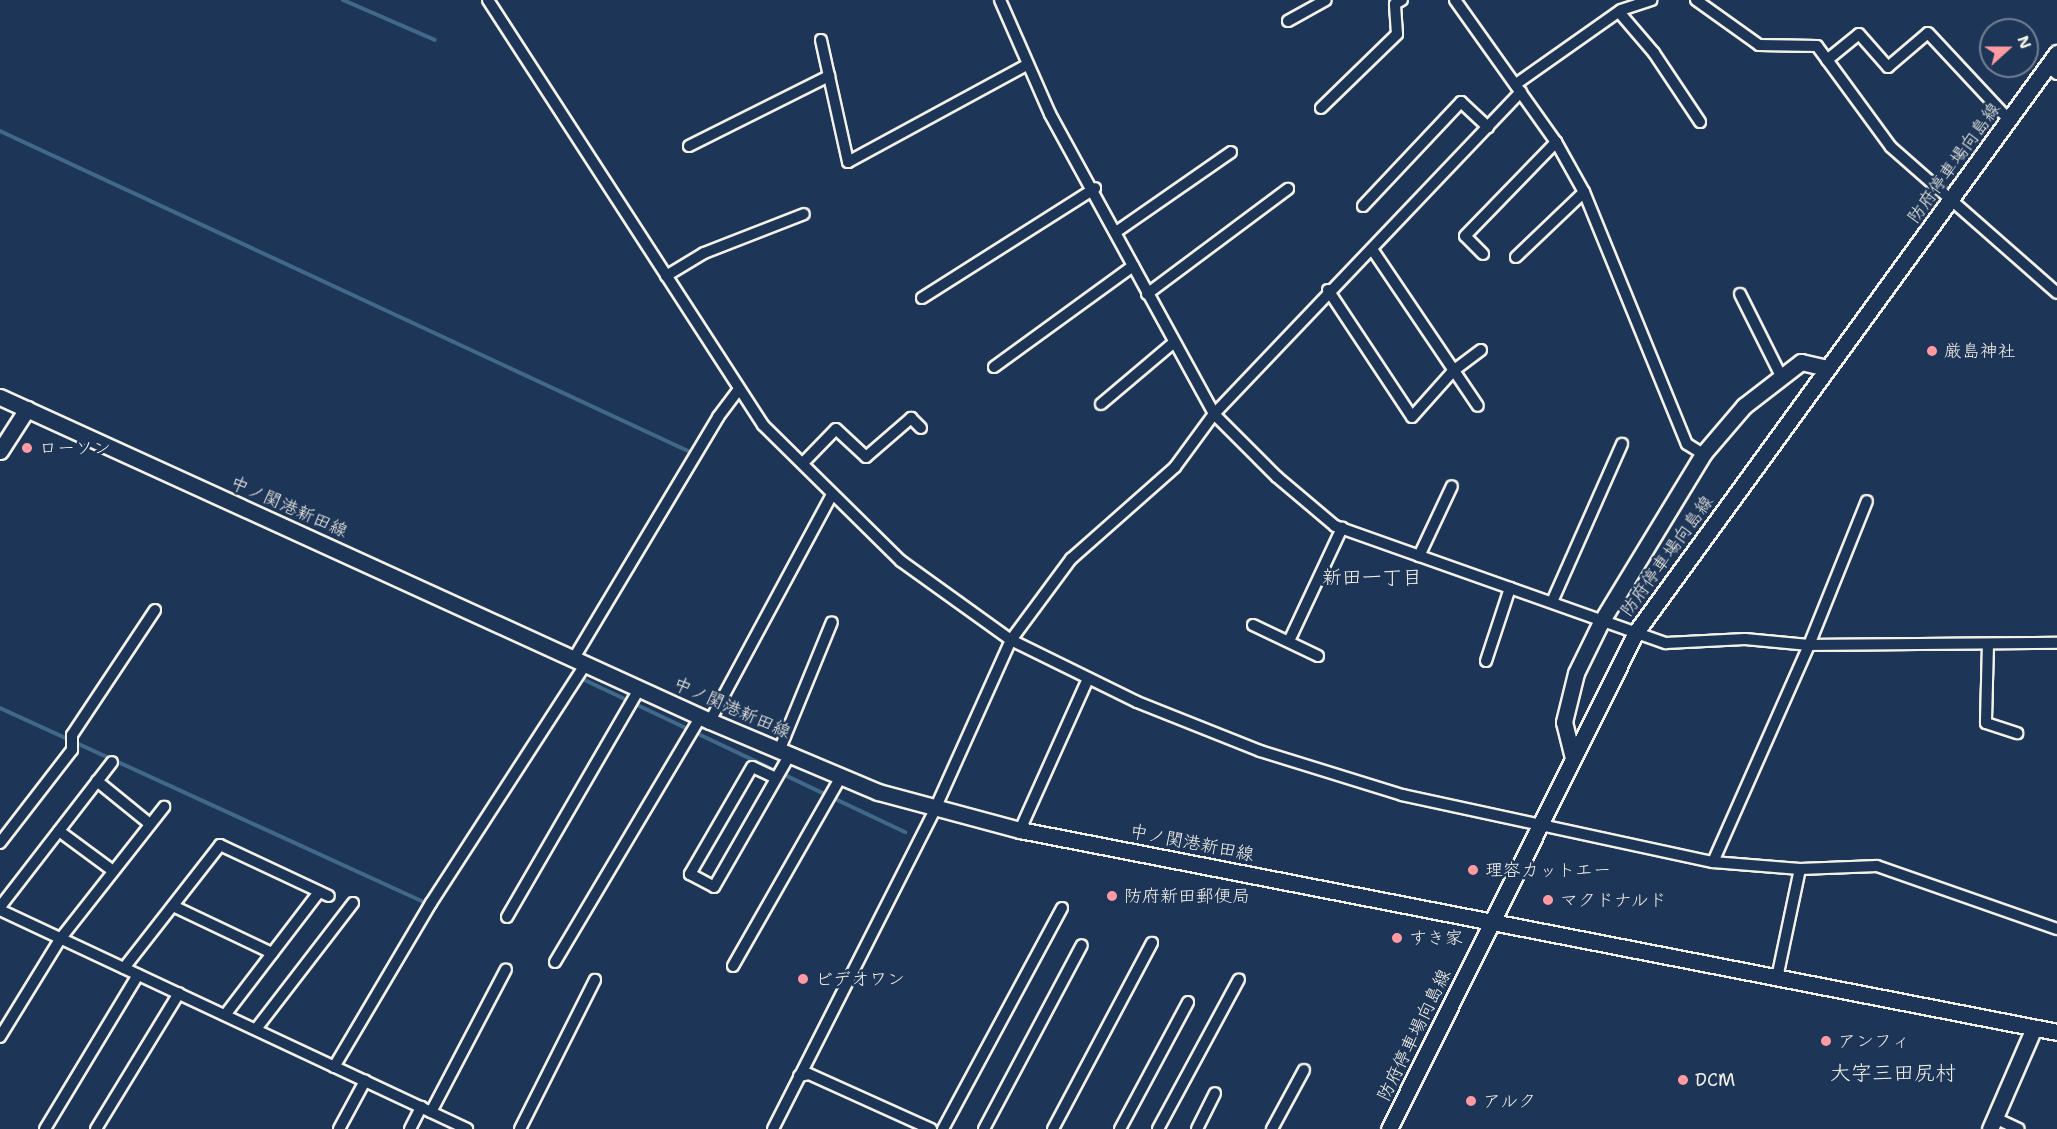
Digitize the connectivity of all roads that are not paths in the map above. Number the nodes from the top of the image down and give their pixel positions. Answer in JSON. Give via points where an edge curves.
{"nodes":[{"id":1,"x":488,"y":0,"type":"edge"},
{"id":2,"x":1000,"y":0,"type":"edge"},
{"id":3,"x":1326,"y":0,"type":"edge"},
{"id":4,"x":1402,"y":0,"type":"edge"},
{"id":5,"x":1455,"y":0,"type":"edge"},
{"id":6,"x":1652,"y":0,"type":"edge"},
{"id":7,"x":1696,"y":0,"type":"edge"},
{"id":8,"x":1619,"y":12,"type":"junction"},
{"id":9,"x":1288,"y":21,"type":"dead end"},
{"id":10,"x":821,"y":40,"type":"dead end"},
{"id":11,"x":1827,"y":60,"type":"junction"},
{"id":12,"x":2054,"y":64,"type":"edge"},
{"id":13,"x":1028,"y":65,"type":"junction"},
{"id":14,"x":829,"y":76,"type":"junction"},
{"id":15,"x":1519,"y":88,"type":"junction"},
{"id":16,"x":1321,"y":108,"type":"dead end"},
{"id":17,"x":2009,"y":120,"type":"junction"},
{"id":18,"x":1700,"y":122,"type":"dead end"},
{"id":19,"x":1488,"y":127,"type":"junction"},
{"id":20,"x":1556,"y":142,"type":"junction"},
{"id":21,"x":689,"y":146,"type":"dead end"},
{"id":22,"x":1231,"y":152,"type":"dead end"},
{"id":23,"x":1095,"y":188,"type":"junction"},
{"id":24,"x":1288,"y":189,"type":"dead end"},
{"id":25,"x":1584,"y":192,"type":"junction"},
{"id":26,"x":1950,"y":202,"type":"junction"},
{"id":27,"x":1363,"y":206,"type":"dead end"},
{"id":28,"x":804,"y":214,"type":"dead end"},
{"id":29,"x":1116,"y":232,"type":"junction"},
{"id":30,"x":1372,"y":249,"type":"junction"},
{"id":31,"x":1484,"y":254,"type":"dead end"},
{"id":32,"x":1516,"y":257,"type":"dead end"},
{"id":33,"x":1133,"y":266,"type":"junction"},
{"id":34,"x":666,"y":276,"type":"junction"},
{"id":35,"x":1328,"y":290,"type":"junction"},
{"id":36,"x":2057,"y":293,"type":"edge"},
{"id":37,"x":1148,"y":294,"type":"junction"},
{"id":38,"x":1740,"y":294,"type":"dead end"},
{"id":39,"x":922,"y":297,"type":"dead end"},
{"id":40,"x":1172,"y":344,"type":"junction"},
{"id":41,"x":1481,"y":350,"type":"dead end"},
{"id":42,"x":994,"y":367,"type":"dead end"},
{"id":43,"x":1827,"y":368,"type":"junction"},
{"id":44,"x":1453,"y":371,"type":"junction"},
{"id":45,"x":1781,"y":376,"type":"junction"},
{"id":46,"x":740,"y":389,"type":"junction"},
{"id":47,"x":0,"y":397,"type":"edge"},
{"id":48,"x":1101,"y":404,"type":"dead end"},
{"id":49,"x":1478,"y":406,"type":"dead end"},
{"id":50,"x":27,"y":409,"type":"junction"},
{"id":51,"x":1214,"y":414,"type":"junction"},
{"id":52,"x":921,"y":428,"type":"dead end"},
{"id":53,"x":1622,"y":444,"type":"dead end"},
{"id":54,"x":0,"y":451,"type":"edge"},
{"id":55,"x":1703,"y":454,"type":"junction"},
{"id":56,"x":803,"y":463,"type":"junction"},
{"id":57,"x":1452,"y":486,"type":"dead end"},
{"id":58,"x":832,"y":494,"type":"junction"},
{"id":59,"x":1867,"y":501,"type":"dead end"},
{"id":60,"x":1342,"y":528,"type":"junction"},
{"id":61,"x":1419,"y":556,"type":"junction"},
{"id":62,"x":1510,"y":588,"type":"junction"},
{"id":63,"x":1552,"y":602,"type":"junction"},
{"id":64,"x":155,"y":609,"type":"dead end"},
{"id":65,"x":832,"y":622,"type":"dead end"},
{"id":66,"x":1601,"y":622,"type":"junction"},
{"id":67,"x":1253,"y":625,"type":"dead end"},
{"id":68,"x":1636,"y":632,"type":"junction"},
{"id":69,"x":1290,"y":639,"type":"junction"},
{"id":70,"x":1011,"y":640,"type":"junction"},
{"id":71,"x":2057,"y":643,"type":"edge"},
{"id":72,"x":1989,"y":644,"type":"junction"},
{"id":73,"x":1809,"y":645,"type":"junction"},
{"id":74,"x":1317,"y":656,"type":"dead end"},
{"id":75,"x":580,"y":661,"type":"junction"},
{"id":76,"x":1486,"y":662,"type":"dead end"},
{"id":77,"x":1088,"y":679,"type":"junction"},
{"id":78,"x":640,"y":688,"type":"junction"},
{"id":79,"x":705,"y":718,"type":"junction"},
{"id":80,"x":2018,"y":733,"type":"dead end"},
{"id":81,"x":784,"y":753,"type":"junction"},
{"id":82,"x":1573,"y":758,"type":"junction"},
{"id":83,"x":112,"y":762,"type":"dead end"},
{"id":84,"x":841,"y":777,"type":"junction"},
{"id":85,"x":776,"y":778,"type":"junction"},
{"id":86,"x":97,"y":781,"type":"junction"},
{"id":87,"x":164,"y":807,"type":"dead end"},
{"id":88,"x":935,"y":809,"type":"junction"},
{"id":89,"x":150,"y":824,"type":"junction"},
{"id":90,"x":1539,"y":827,"type":"junction"},
{"id":91,"x":1020,"y":830,"type":"junction"},
{"id":92,"x":59,"y":831,"type":"junction"},
{"id":93,"x":0,"y":843,"type":"edge"},
{"id":94,"x":1713,"y":862,"type":"junction"},
{"id":95,"x":1800,"y":869,"type":"junction"},
{"id":96,"x":113,"y":871,"type":"junction"},
{"id":97,"x":353,"y":903,"type":"dead end"},
{"id":98,"x":172,"y":906,"type":"junction"},
{"id":99,"x":1062,"y":908,"type":"dead end"},
{"id":100,"x":0,"y":909,"type":"edge"},
{"id":101,"x":507,"y":917,"type":"dead end"},
{"id":102,"x":1492,"y":921,"type":"junction"},
{"id":103,"x":2057,"y":929,"type":"edge"},
{"id":104,"x":60,"y":938,"type":"junction"},
{"id":105,"x":1152,"y":943,"type":"dead end"},
{"id":106,"x":1082,"y":945,"type":"dead end"},
{"id":107,"x":273,"y":953,"type":"junction"},
{"id":108,"x":555,"y":962,"type":"dead end"},
{"id":109,"x":733,"y":966,"type":"dead end"},
{"id":110,"x":124,"y":968,"type":"junction"},
{"id":111,"x":506,"y":969,"type":"dead end"},
{"id":112,"x":138,"y":975,"type":"junction"},
{"id":113,"x":1777,"y":978,"type":"junction"},
{"id":114,"x":1239,"y":979,"type":"dead end"},
{"id":115,"x":595,"y":980,"type":"dead end"},
{"id":116,"x":179,"y":993,"type":"junction"},
{"id":117,"x":1188,"y":1002,"type":"dead end"},
{"id":118,"x":225,"y":1015,"type":"junction"},
{"id":119,"x":2034,"y":1028,"type":"junction"},
{"id":120,"x":256,"y":1029,"type":"junction"},
{"id":121,"x":2057,"y":1032,"type":"edge"},
{"id":122,"x":0,"y":1037,"type":"edge"},
{"id":123,"x":334,"y":1066,"type":"junction"},
{"id":124,"x":1304,"y":1070,"type":"dead end"},
{"id":125,"x":799,"y":1076,"type":"junction"},
{"id":126,"x":365,"y":1081,"type":"junction"},
{"id":127,"x":1215,"y":1093,"type":"dead end"},
{"id":128,"x":426,"y":1110,"type":"junction"},
{"id":129,"x":1993,"y":1124,"type":"edge"},
{"id":130,"x":928,"y":1128,"type":"edge"},
{"id":131,"x":45,"y":1129,"type":"edge"},
{"id":132,"x":96,"y":1129,"type":"edge"},
{"id":133,"x":339,"y":1129,"type":"edge"},
{"id":134,"x":410,"y":1129,"type":"edge"},
{"id":135,"x":466,"y":1129,"type":"edge"},
{"id":136,"x":520,"y":1129,"type":"edge"},
{"id":137,"x":773,"y":1129,"type":"edge"},
{"id":138,"x":944,"y":1129,"type":"edge"},
{"id":139,"x":984,"y":1129,"type":"edge"},
{"id":140,"x":1053,"y":1129,"type":"edge"},
{"id":141,"x":1120,"y":1129,"type":"edge"},
{"id":142,"x":1158,"y":1129,"type":"edge"},
{"id":143,"x":1197,"y":1129,"type":"edge"},
{"id":144,"x":1272,"y":1129,"type":"edge"},
{"id":145,"x":1389,"y":1129,"type":"edge"},
{"id":146,"x":2019,"y":1129,"type":"edge"}],
"edges":[{"from":1,"to":34,"type":"street"},
{"from":2,"to":13,"type":"street"},
{"from":3,"to":9,"type":"street"},
{"from":4,"to":16,"type":"street","via":[[1395,4],[1397,34]]},
{"from":5,"to":15,"type":"street"},
{"from":6,"to":8,"type":"street"},
{"from":7,"to":11,"type":"street","via":[[1759,45],[1817,46]]},
{"from":8,"to":15,"type":"street"},
{"from":8,"to":18,"type":"street","via":[[1654,53]]},
{"from":10,"to":14,"type":"street"},
{"from":11,"to":17,"type":"street","via":[[1859,34],[1888,67],[1928,33]]},
{"from":11,"to":26,"type":"street","via":[[1891,147]]},
{"from":12,"to":17,"type":"main road","name":"防府停車場向島線"},
{"from":13,"to":14,"type":"street","via":[[848,162]]},
{"from":13,"to":23,"type":"street"},
{"from":14,"to":21,"type":"street"},
{"from":15,"to":19,"type":"street"},
{"from":15,"to":20,"type":"street"},
{"from":17,"to":26,"type":"main road","name":"防府停車場向島線"},
{"from":19,"to":27,"type":"street","via":[[1461,102]]},
{"from":19,"to":30,"type":"street"},
{"from":20,"to":25,"type":"street"},
{"from":20,"to":31,"type":"street","via":[[1465,236]]},
{"from":22,"to":29,"type":"street"},
{"from":23,"to":29,"type":"street"},
{"from":23,"to":39,"type":"street"},
{"from":24,"to":37,"type":"street"},
{"from":25,"to":32,"type":"street"},
{"from":25,"to":55,"type":"street","via":[[1688,444]]},
{"from":26,"to":36,"type":"street"},
{"from":26,"to":43,"type":"main road","name":"防府停車場向島線"},
{"from":28,"to":34,"type":"street","via":[[704,253]]},
{"from":29,"to":33,"type":"street"},
{"from":30,"to":35,"type":"street"},
{"from":30,"to":44,"type":"street"},
{"from":33,"to":37,"type":"street"},
{"from":33,"to":42,"type":"street"},
{"from":34,"to":46,"type":"street"},
{"from":35,"to":44,"type":"street","via":[[1412,417]]},
{"from":35,"to":51,"type":"street"},
{"from":37,"to":40,"type":"street"},
{"from":38,"to":45,"type":"street"},
{"from":40,"to":48,"type":"street"},
{"from":40,"to":51,"type":"street"},
{"from":41,"to":44,"type":"street"},
{"from":43,"to":45,"type":"main road","via":[[1800,362]]},
{"from":43,"to":68,"type":"main road","name":"防府停車場向島線"},
{"from":44,"to":49,"type":"street"},
{"from":45,"to":55,"type":"main road","via":[[1744,406]]},
{"from":46,"to":56,"type":"street","via":[[763,425]]},
{"from":46,"to":75,"type":"street","via":[[718,417]]},
{"from":47,"to":50,"type":"main road","name":"中ノ関港新田線"},
{"from":50,"to":54,"type":"main road"},
{"from":50,"to":75,"type":"main road","name":"中ノ関港新田線"},
{"from":51,"to":60,"type":"street","via":[[1277,477]]},
{"from":51,"to":70,"type":"street","via":[[1175,467],[1071,560]]},
{"from":52,"to":56,"type":"street","via":[[911,418],[866,457],[836,429]]},
{"from":53,"to":63,"type":"street"},
{"from":55,"to":66,"type":"main road"},
{"from":56,"to":58,"type":"street"},
{"from":57,"to":61,"type":"street"},
{"from":58,"to":70,"type":"street","via":[[901,561]]},
{"from":58,"to":79,"type":"street"},
{"from":59,"to":73,"type":"street"},
{"from":60,"to":61,"type":"street"},
{"from":60,"to":69,"type":"street"},
{"from":61,"to":62,"type":"street"},
{"from":62,"to":63,"type":"street"},
{"from":62,"to":76,"type":"street"},
{"from":63,"to":66,"type":"street"},
{"from":64,"to":93,"type":"street","via":[[72,735],[72,750]]},
{"from":65,"to":81,"type":"street"},
{"from":66,"to":68,"type":"street"},
{"from":66,"to":82,"type":"main road","via":[[1576,673],[1564,722]]},
{"from":67,"to":69,"type":"street"},
{"from":68,"to":73,"type":"street","via":[[1666,643],[1745,639]]},
{"from":68,"to":82,"type":"main road","name":"防府停車場向島線"},
{"from":69,"to":74,"type":"street"},
{"from":70,"to":77,"type":"street"},
{"from":70,"to":88,"type":"street"},
{"from":71,"to":72,"type":"street"},
{"from":72,"to":73,"type":"street"},
{"from":72,"to":80,"type":"street","via":[[1986,723]]},
{"from":73,"to":94,"type":"street"},
{"from":75,"to":78,"type":"main road","name":"中ノ関港新田線"},
{"from":75,"to":123,"type":"street"},
{"from":77,"to":90,"type":"street","via":[[1260,751],[1402,795]]},
{"from":77,"to":91,"type":"street"},
{"from":78,"to":79,"type":"main road","name":"中ノ関港新田線"},
{"from":78,"to":101,"type":"street"},
{"from":79,"to":81,"type":"main road","name":"中ノ関港新田線"},
{"from":79,"to":108,"type":"street"},
{"from":81,"to":84,"type":"main road","name":"中ノ関港新田線"},
{"from":81,"to":85,"type":"street"},
{"from":82,"to":90,"type":"main road","name":"防府停車場向島線"},
{"from":83,"to":86,"type":"street"},
{"from":84,"to":88,"type":"main road","name":"中ノ関港新田線"},
{"from":84,"to":109,"type":"street"},
{"from":85,"to":85,"type":"street","via":[[714,887],[690,874],[752,767]]},
{"from":86,"to":89,"type":"street"},
{"from":86,"to":92,"type":"street"},
{"from":87,"to":89,"type":"street"},
{"from":88,"to":91,"type":"main road","name":"中ノ関港新田線"},
{"from":88,"to":125,"type":"street"},
{"from":89,"to":96,"type":"street"},
{"from":90,"to":94,"type":"street"},
{"from":90,"to":102,"type":"main road","name":"防府停車場向島線"},
{"from":91,"to":102,"type":"main road","name":"中ノ関港新田線"},
{"from":92,"to":96,"type":"street"},
{"from":92,"to":100,"type":"street"},
{"from":94,"to":95,"type":"street"},
{"from":95,"to":103,"type":"street","via":[[1877,866]]},
{"from":95,"to":113,"type":"street"},
{"from":96,"to":104,"type":"street"},
{"from":97,"to":120,"type":"street"},
{"from":98,"to":107,"type":"street"},
{"from":98,"to":107,"type":"street","via":[[220,845],[324,894]]},
{"from":98,"to":110,"type":"street"},
{"from":99,"to":138,"type":"street"},
{"from":100,"to":104,"type":"street"},
{"from":102,"to":113,"type":"main road","name":"中ノ関港新田線"},
{"from":102,"to":145,"type":"main road","name":"防府停車場向島線"},
{"from":104,"to":110,"type":"street"},
{"from":104,"to":122,"type":"street"},
{"from":105,"to":140,"type":"street"},
{"from":106,"to":139,"type":"street"},
{"from":107,"to":118,"type":"street"},
{"from":110,"to":112,"type":"street"},
{"from":111,"to":128,"type":"street"},
{"from":112,"to":116,"type":"street"},
{"from":112,"to":131,"type":"street"},
{"from":113,"to":119,"type":"main road","name":"中ノ関港新田線"},
{"from":114,"to":142,"type":"street"},
{"from":115,"to":136,"type":"street"},
{"from":116,"to":118,"type":"street"},
{"from":116,"to":132,"type":"street"},
{"from":117,"to":141,"type":"street"},
{"from":118,"to":120,"type":"street"},
{"from":119,"to":121,"type":"main road","name":"中ノ関港新田線"},
{"from":119,"to":129,"type":"main road"},
{"from":120,"to":123,"type":"street"},
{"from":123,"to":126,"type":"street"},
{"from":124,"to":144,"type":"street"},
{"from":125,"to":130,"type":"street","via":[[809,1074]]},
{"from":125,"to":137,"type":"street"},
{"from":126,"to":128,"type":"street"},
{"from":126,"to":133,"type":"street"},
{"from":127,"to":143,"type":"street"},
{"from":128,"to":134,"type":"street"},
{"from":128,"to":135,"type":"street"},
{"from":129,"to":146,"type":"street"}]}
